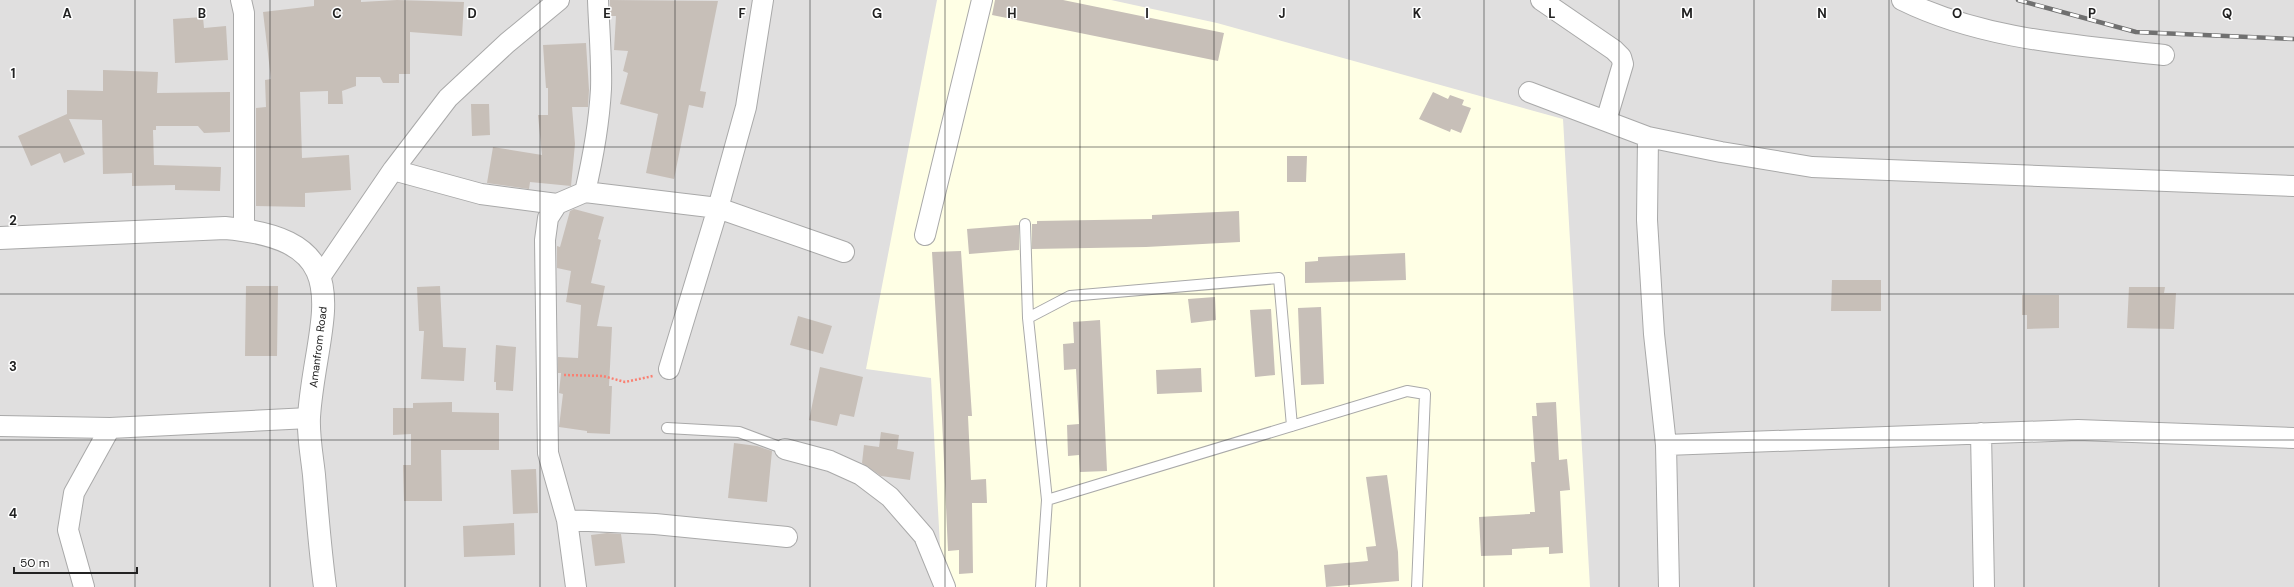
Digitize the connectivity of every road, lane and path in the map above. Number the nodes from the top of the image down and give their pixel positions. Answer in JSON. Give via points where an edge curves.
{"nodes":[{"id":1,"x":241,"y":0,"type":"edge"},
{"id":2,"x":559,"y":0,"type":"edge"},
{"id":3,"x":598,"y":0,"type":"edge"},
{"id":4,"x":763,"y":0,"type":"edge"},
{"id":5,"x":982,"y":0,"type":"edge"},
{"id":6,"x":1541,"y":0,"type":"edge"},
{"id":7,"x":1902,"y":0,"type":"edge"},
{"id":8,"x":2164,"y":55,"type":"dead end"},
{"id":9,"x":1529,"y":92,"type":"dead end"},
{"id":10,"x":1606,"y":121,"type":"junction"},
{"id":11,"x":1648,"y":137,"type":"junction"},
{"id":12,"x":393,"y":170,"type":"junction"},
{"id":13,"x":2294,"y":186,"type":"edge"},
{"id":14,"x":585,"y":192,"type":"junction"},
{"id":15,"x":557,"y":204,"type":"junction"},
{"id":16,"x":718,"y":208,"type":"junction"},
{"id":17,"x":1025,"y":224,"type":"dead end"},
{"id":18,"x":244,"y":229,"type":"junction"},
{"id":19,"x":925,"y":235,"type":"dead end"},
{"id":20,"x":0,"y":238,"type":"edge"},
{"id":21,"x":844,"y":252,"type":"dead end"},
{"id":22,"x":320,"y":277,"type":"junction"},
{"id":23,"x":1028,"y":318,"type":"junction"},
{"id":24,"x":669,"y":369,"type":"joint"},
{"id":25,"x":546,"y":377,"type":"junction"},
{"id":26,"x":309,"y":418,"type":"junction"},
{"id":27,"x":0,"y":426,"type":"edge"},
{"id":28,"x":1292,"y":426,"type":"junction"},
{"id":29,"x":110,"y":428,"type":"junction"},
{"id":30,"x":667,"y":428,"type":"dead end"},
{"id":31,"x":1981,"y":433,"type":"junction"},
{"id":32,"x":2294,"y":438,"type":"edge"},
{"id":33,"x":1666,"y":445,"type":"junction"},
{"id":34,"x":785,"y":449,"type":"joint"},
{"id":35,"x":1047,"y":500,"type":"junction"},
{"id":36,"x":567,"y":520,"type":"junction"},
{"id":37,"x":787,"y":537,"type":"dead end"},
{"id":38,"x":84,"y":587,"type":"edge"},
{"id":39,"x":325,"y":587,"type":"edge"},
{"id":40,"x":576,"y":587,"type":"edge"},
{"id":41,"x":946,"y":587,"type":"edge"},
{"id":42,"x":1041,"y":587,"type":"edge"},
{"id":43,"x":1417,"y":587,"type":"edge"},
{"id":44,"x":1669,"y":587,"type":"edge"},
{"id":45,"x":1984,"y":587,"type":"edge"}],
"edges":[{"from":1,"to":18,"type":"street","via":[[244,13]]},
{"from":2,"to":12,"type":"street","via":[[448,98]]},
{"from":3,"to":14,"type":"street","via":[[600,109]]},
{"from":4,"to":16,"type":"street","via":[[746,107]]},
{"from":5,"to":19,"type":"street"},
{"from":6,"to":10,"type":"street","via":[[1622,57],[1623,64]]},
{"from":7,"to":8,"type":"street","via":[[1953,21],[1993,32]]},
{"from":9,"to":10,"type":"street"},
{"from":10,"to":11,"type":"street"},
{"from":11,"to":13,"type":"street","via":[[1812,167]]},
{"from":11,"to":33,"type":"street","via":[[1647,220],[1654,334]]},
{"from":12,"to":15,"type":"street","via":[[481,194]]},
{"from":12,"to":22,"type":"street"},
{"from":14,"to":15,"type":"street"},
{"from":14,"to":16,"type":"street"},
{"from":15,"to":25,"type":"street","via":[[548,218],[545,240]]},
{"from":16,"to":21,"type":"street"},
{"from":16,"to":24,"type":"street"},
{"from":17,"to":23,"type":"lane"},
{"from":18,"to":20,"type":"street","name":"Amanfrom Road","via":[[181,229]]},
{"from":18,"to":22,"type":"street","name":"Amanfrom Road","via":[[283,239],[296,246]]},
{"from":22,"to":26,"type":"street","name":"Amanfrom Road","via":[[323,319]]},
{"from":23,"to":28,"type":"lane","via":[[1070,296],[1279,278]]},
{"from":23,"to":35,"type":"lane"},
{"from":24,"to":25,"type":"path","via":[[663,374],[624,382],[603,376]]},
{"from":25,"to":36,"type":"street","via":[[548,453]]},
{"from":26,"to":29,"type":"street"},
{"from":26,"to":39,"type":"street","name":"Amanfrom Road"},
{"from":27,"to":29,"type":"street"},
{"from":28,"to":35,"type":"lane"},
{"from":28,"to":43,"type":"lane","via":[[1407,391],[1425,394]]},
{"from":29,"to":38,"type":"street","via":[[74,493],[68,530]]},
{"from":30,"to":34,"type":"lane","via":[[739,432]]},
{"from":31,"to":32,"type":"street","via":[[2085,430]]},
{"from":31,"to":33,"type":"street"},
{"from":31,"to":45,"type":"street"},
{"from":33,"to":44,"type":"street"},
{"from":34,"to":41,"type":"street","via":[[830,461],[861,475],[890,497],[924,536]]},
{"from":35,"to":42,"type":"lane"},
{"from":36,"to":37,"type":"street","via":[[655,524]]},
{"from":36,"to":40,"type":"street"}]}
